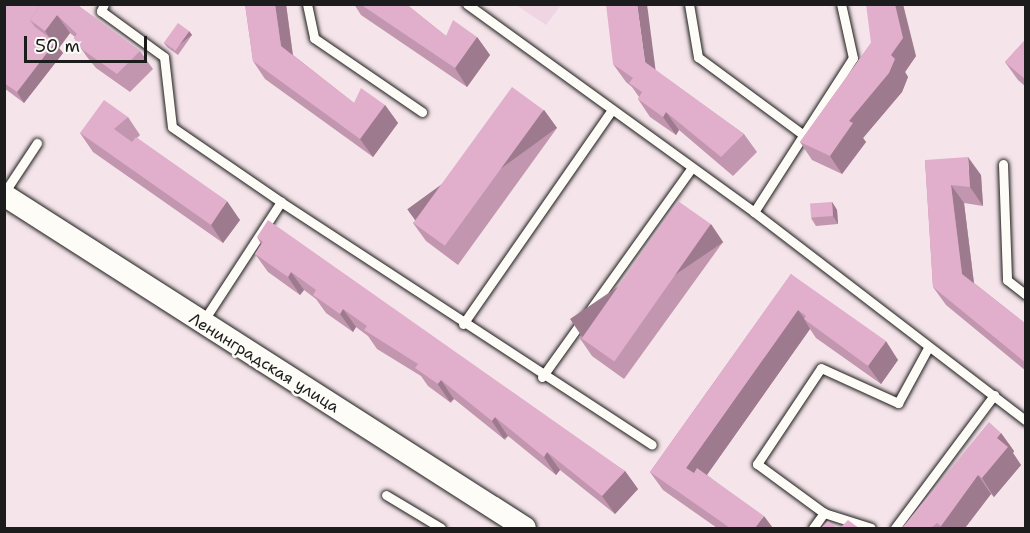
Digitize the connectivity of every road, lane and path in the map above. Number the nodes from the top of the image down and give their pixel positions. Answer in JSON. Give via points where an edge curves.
{"nodes":[{"id":1,"x":104,"y":4,"type":"edge"},
{"id":2,"x":307,"y":4,"type":"edge"},
{"id":3,"x":467,"y":4,"type":"edge"},
{"id":4,"x":689,"y":4,"type":"edge"},
{"id":5,"x":841,"y":4,"type":"edge"},
{"id":6,"x":610,"y":111,"type":"junction"},
{"id":7,"x":422,"y":112,"type":"dead end"},
{"id":8,"x":802,"y":134,"type":"junction"},
{"id":9,"x":37,"y":143,"type":"dead end"},
{"id":10,"x":1003,"y":164,"type":"dead end"},
{"id":11,"x":690,"y":170,"type":"junction"},
{"id":12,"x":4,"y":194,"type":"edge"},
{"id":13,"x":281,"y":202,"type":"junction"},
{"id":14,"x":754,"y":212,"type":"junction"},
{"id":15,"x":1026,"y":296,"type":"edge"},
{"id":16,"x":202,"y":323,"type":"junction"},
{"id":17,"x":463,"y":324,"type":"junction"},
{"id":18,"x":928,"y":348,"type":"junction"},
{"id":19,"x":542,"y":377,"type":"junction"},
{"id":20,"x":994,"y":395,"type":"junction"},
{"id":21,"x":1026,"y":421,"type":"edge"},
{"id":22,"x":652,"y":445,"type":"dead end"},
{"id":23,"x":386,"y":495,"type":"dead end"},
{"id":24,"x":824,"y":513,"type":"junction"},
{"id":25,"x":441,"y":528,"type":"edge"},
{"id":26,"x":525,"y":528,"type":"edge"},
{"id":27,"x":813,"y":528,"type":"edge"},
{"id":28,"x":871,"y":528,"type":"edge"},
{"id":29,"x":895,"y":528,"type":"edge"}],
"edges":[{"from":1,"to":13,"type":"lane","via":[[101,11],[164,57],[172,128]]},
{"from":2,"to":7,"type":"lane","via":[[314,38]]},
{"from":3,"to":6,"type":"lane"},
{"from":4,"to":8,"type":"lane","via":[[698,57]]},
{"from":5,"to":8,"type":"lane","via":[[853,58]]},
{"from":6,"to":11,"type":"lane"},
{"from":6,"to":17,"type":"lane"},
{"from":8,"to":14,"type":"lane"},
{"from":9,"to":12,"type":"lane"},
{"from":10,"to":15,"type":"lane","via":[[1007,280]]},
{"from":11,"to":14,"type":"lane"},
{"from":11,"to":19,"type":"lane"},
{"from":12,"to":16,"type":"street","name":"Ленинградская улица"},
{"from":13,"to":16,"type":"lane"},
{"from":13,"to":17,"type":"lane"},
{"from":14,"to":18,"type":"lane"},
{"from":16,"to":26,"type":"street","name":"Ленинградская улица"},
{"from":17,"to":19,"type":"lane"},
{"from":18,"to":20,"type":"lane"},
{"from":18,"to":24,"type":"lane","via":[[898,403],[821,368],[757,464]]},
{"from":19,"to":22,"type":"lane"},
{"from":20,"to":21,"type":"lane"},
{"from":20,"to":29,"type":"lane"},
{"from":23,"to":25,"type":"lane"},
{"from":24,"to":27,"type":"lane"},
{"from":24,"to":28,"type":"lane"}]}
